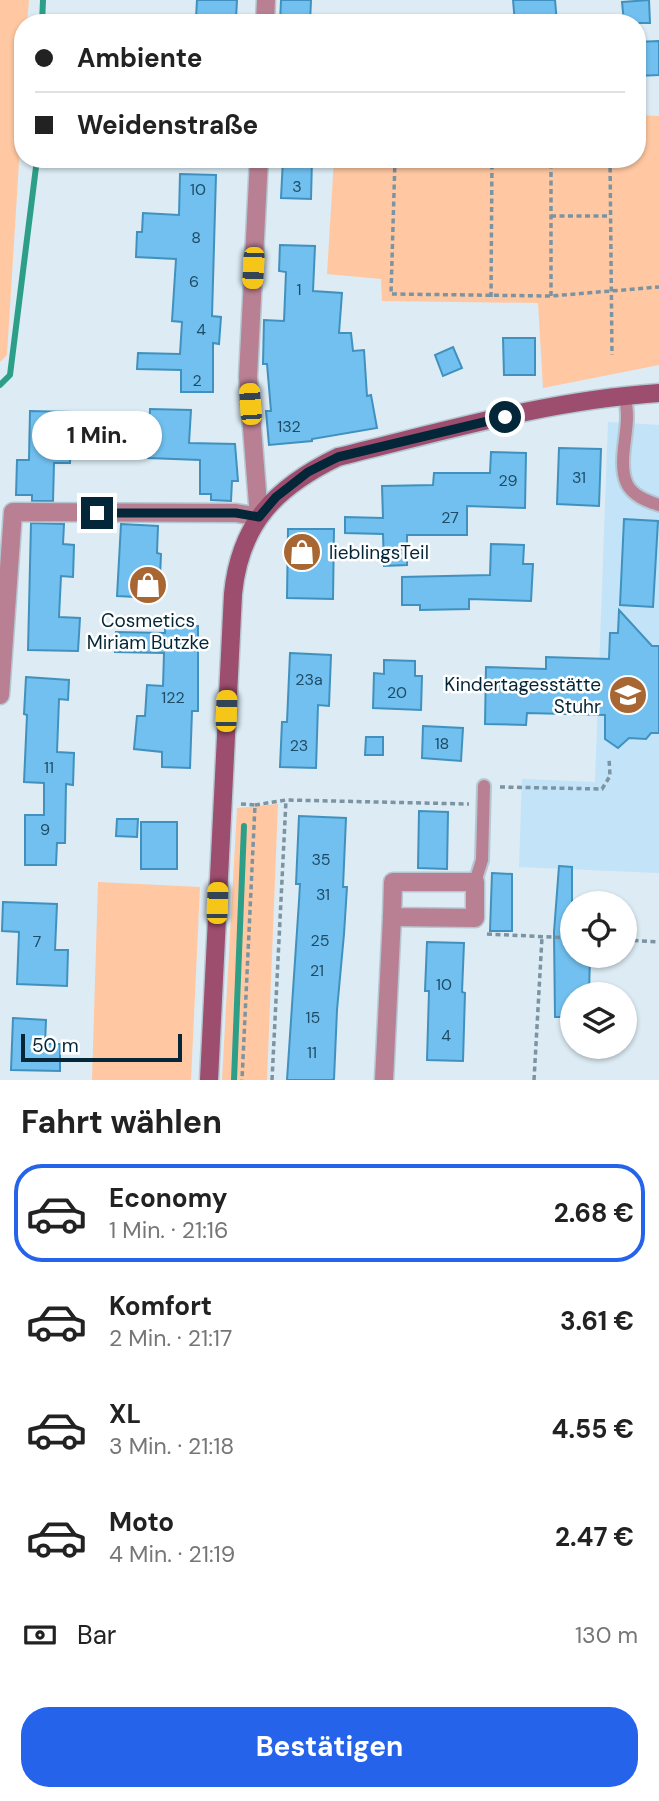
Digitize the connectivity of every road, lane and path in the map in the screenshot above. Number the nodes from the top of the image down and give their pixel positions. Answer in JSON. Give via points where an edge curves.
{"nodes":[{"id":1,"x":258,"y":168,"type":"edge"},
{"id":2,"x":395,"y":168,"type":"edge"},
{"id":3,"x":492,"y":168,"type":"edge"},
{"id":4,"x":551,"y":168,"type":"edge"},
{"id":5,"x":610,"y":168,"type":"edge"},
{"id":6,"x":551,"y":216,"type":"junction"},
{"id":7,"x":610,"y":216,"type":"junction"},
{"id":8,"x":659,"y":287,"type":"edge"},
{"id":9,"x":610,"y":293,"type":"junction"},
{"id":10,"x":551,"y":296,"type":"junction"},
{"id":11,"x":491,"y":297,"type":"junction"},
{"id":12,"x":612,"y":355,"type":"dead end"},
{"id":13,"x":659,"y":393,"type":"edge"},
{"id":14,"x":625,"y":395,"type":"junction"},
{"id":15,"x":659,"y":505,"type":"edge"},
{"id":16,"x":259,"y":517,"type":"junction"},
{"id":17,"x":2,"y":632,"type":"edge"},
{"id":18,"x":0,"y":695,"type":"edge"},
{"id":19,"x":609,"y":758,"type":"dead end"},
{"id":20,"x":484,"y":786,"type":"joint"},
{"id":21,"x":286,"y":800,"type":"junction"},
{"id":22,"x":221,"y":804,"type":"junction"},
{"id":23,"x":484,"y":804,"type":"junction"},
{"id":24,"x":255,"y":805,"type":"junction"},
{"id":25,"x":475,"y":882,"type":"junction"},
{"id":26,"x":392,"y":917,"type":"junction"},
{"id":27,"x":475,"y":918,"type":"junction"},
{"id":28,"x":542,"y":937,"type":"junction"},
{"id":29,"x":560,"y":938,"type":"edge"},
{"id":30,"x":637,"y":941,"type":"edge"},
{"id":31,"x":659,"y":942,"type":"edge"},
{"id":32,"x":209,"y":1080,"type":"edge"},
{"id":33,"x":242,"y":1080,"type":"edge"},
{"id":34,"x":272,"y":1080,"type":"edge"},
{"id":35,"x":384,"y":1080,"type":"edge"},
{"id":36,"x":534,"y":1080,"type":"edge"}],
"edges":[{"from":1,"to":16,"type":"street","via":[[248,377]]},
{"from":2,"to":11,"type":"path","via":[[391,294]]},
{"from":3,"to":11,"type":"path"},
{"from":4,"to":6,"type":"path"},
{"from":5,"to":7,"type":"path"},
{"from":6,"to":7,"type":"path"},
{"from":6,"to":10,"type":"path"},
{"from":7,"to":9,"type":"path"},
{"from":8,"to":9,"type":"path"},
{"from":9,"to":10,"type":"path"},
{"from":9,"to":12,"type":"path"},
{"from":10,"to":11,"type":"path"},
{"from":13,"to":14,"type":"main road"},
{"from":14,"to":15,"type":"lane","via":[[627,484],[646,501]]},
{"from":14,"to":16,"type":"main road","via":[[548,408],[338,457],[308,472]]},
{"from":16,"to":17,"type":"street","via":[[236,513],[13,512]]},
{"from":16,"to":22,"type":"main road","via":[[235,571]]},
{"from":17,"to":18,"type":"street"},
{"from":19,"to":20,"type":"path","via":[[610,776],[602,789]]},
{"from":20,"to":23,"type":"lane"},
{"from":21,"to":23,"type":"path"},
{"from":21,"to":24,"type":"path"},
{"from":21,"to":34,"type":"path"},
{"from":22,"to":24,"type":"path"},
{"from":22,"to":32,"type":"main road"},
{"from":23,"to":25,"type":"lane","via":[[482,860]]},
{"from":24,"to":33,"type":"path"},
{"from":25,"to":26,"type":"street","via":[[393,882]]},
{"from":25,"to":27,"type":"street"},
{"from":26,"to":27,"type":"street"},
{"from":26,"to":35,"type":"street"},
{"from":27,"to":28,"type":"path","via":[[486,934]]},
{"from":28,"to":29,"type":"path"},
{"from":28,"to":36,"type":"path"},
{"from":30,"to":31,"type":"path"}]}
